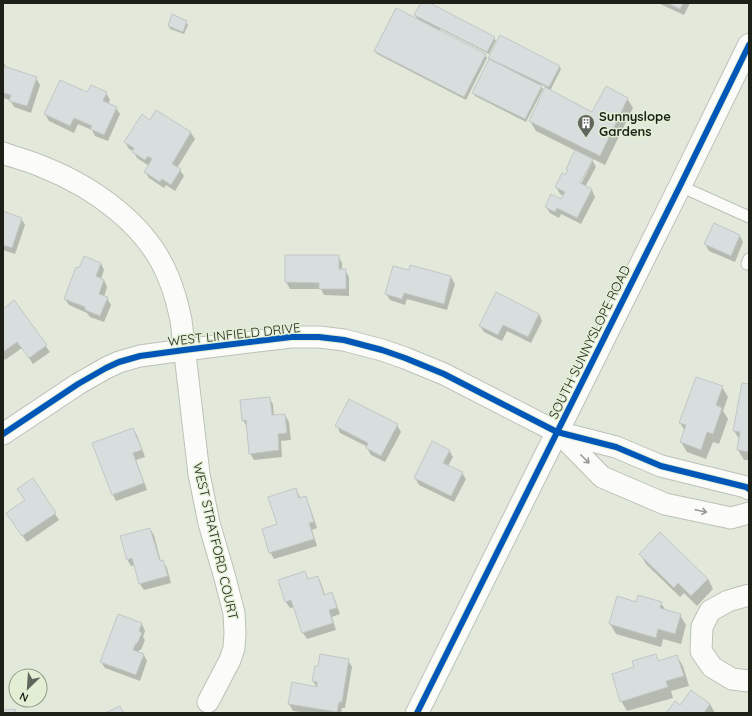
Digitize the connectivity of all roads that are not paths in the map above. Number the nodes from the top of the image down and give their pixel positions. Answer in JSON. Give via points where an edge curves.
{"nodes":[{"id":1,"x":749,"y":45,"type":"edge"},
{"id":2,"x":3,"y":153,"type":"edge"},
{"id":3,"x":680,"y":186,"type":"junction"},
{"id":4,"x":749,"y":217,"type":"edge"},
{"id":5,"x":184,"y":350,"type":"junction"},
{"id":6,"x":557,"y":432,"type":"junction"},
{"id":7,"x":3,"y":434,"type":"edge"},
{"id":8,"x":749,"y":489,"type":"edge"},
{"id":9,"x":749,"y":513,"type":"edge"},
{"id":10,"x":749,"y":595,"type":"edge"},
{"id":11,"x":749,"y":680,"type":"edge"},
{"id":12,"x":208,"y":702,"type":"dead end"},
{"id":13,"x":417,"y":713,"type":"edge"}],
"edges":[{"from":1,"to":3,"type":"street","name":"SOUTH SUNNYSLOPE ROAD"},
{"from":2,"to":5,"type":"street","name":"WEST STRATFORD COURT","via":[[44,167],[84,186],[106,200],[130,221],[145,238],[169,278],[181,320]]},
{"from":3,"to":4,"type":"lane"},
{"from":3,"to":6,"type":"street","name":"SOUTH SUNNYSLOPE ROAD"},
{"from":5,"to":6,"type":"street","name":"WEST LINFIELD DRIVE","via":[[291,337],[344,340],[382,350],[444,374]]},
{"from":5,"to":7,"type":"street","name":"WEST LINFIELD DRIVE","via":[[140,356],[106,368]]},
{"from":5,"to":12,"type":"street","name":"WEST STRATFORD COURT","via":[[199,474],[209,523],[234,613],[234,648]]},
{"from":6,"to":8,"type":"street","name":"WEST LINFIELD DRIVE","via":[[616,447],[661,466]]},
{"from":6,"to":9,"type":"street","name":"WEST LINFIELD DRIVE","one_way":true,"via":[[602,477],[665,504],[731,518]]},
{"from":6,"to":13,"type":"street","name":"SOUTH SUNNYSLOPE ROAD"},
{"from":10,"to":11,"type":"street","via":[[728,601],[710,611],[702,627],[701,651],[712,667],[732,679]]}]}
